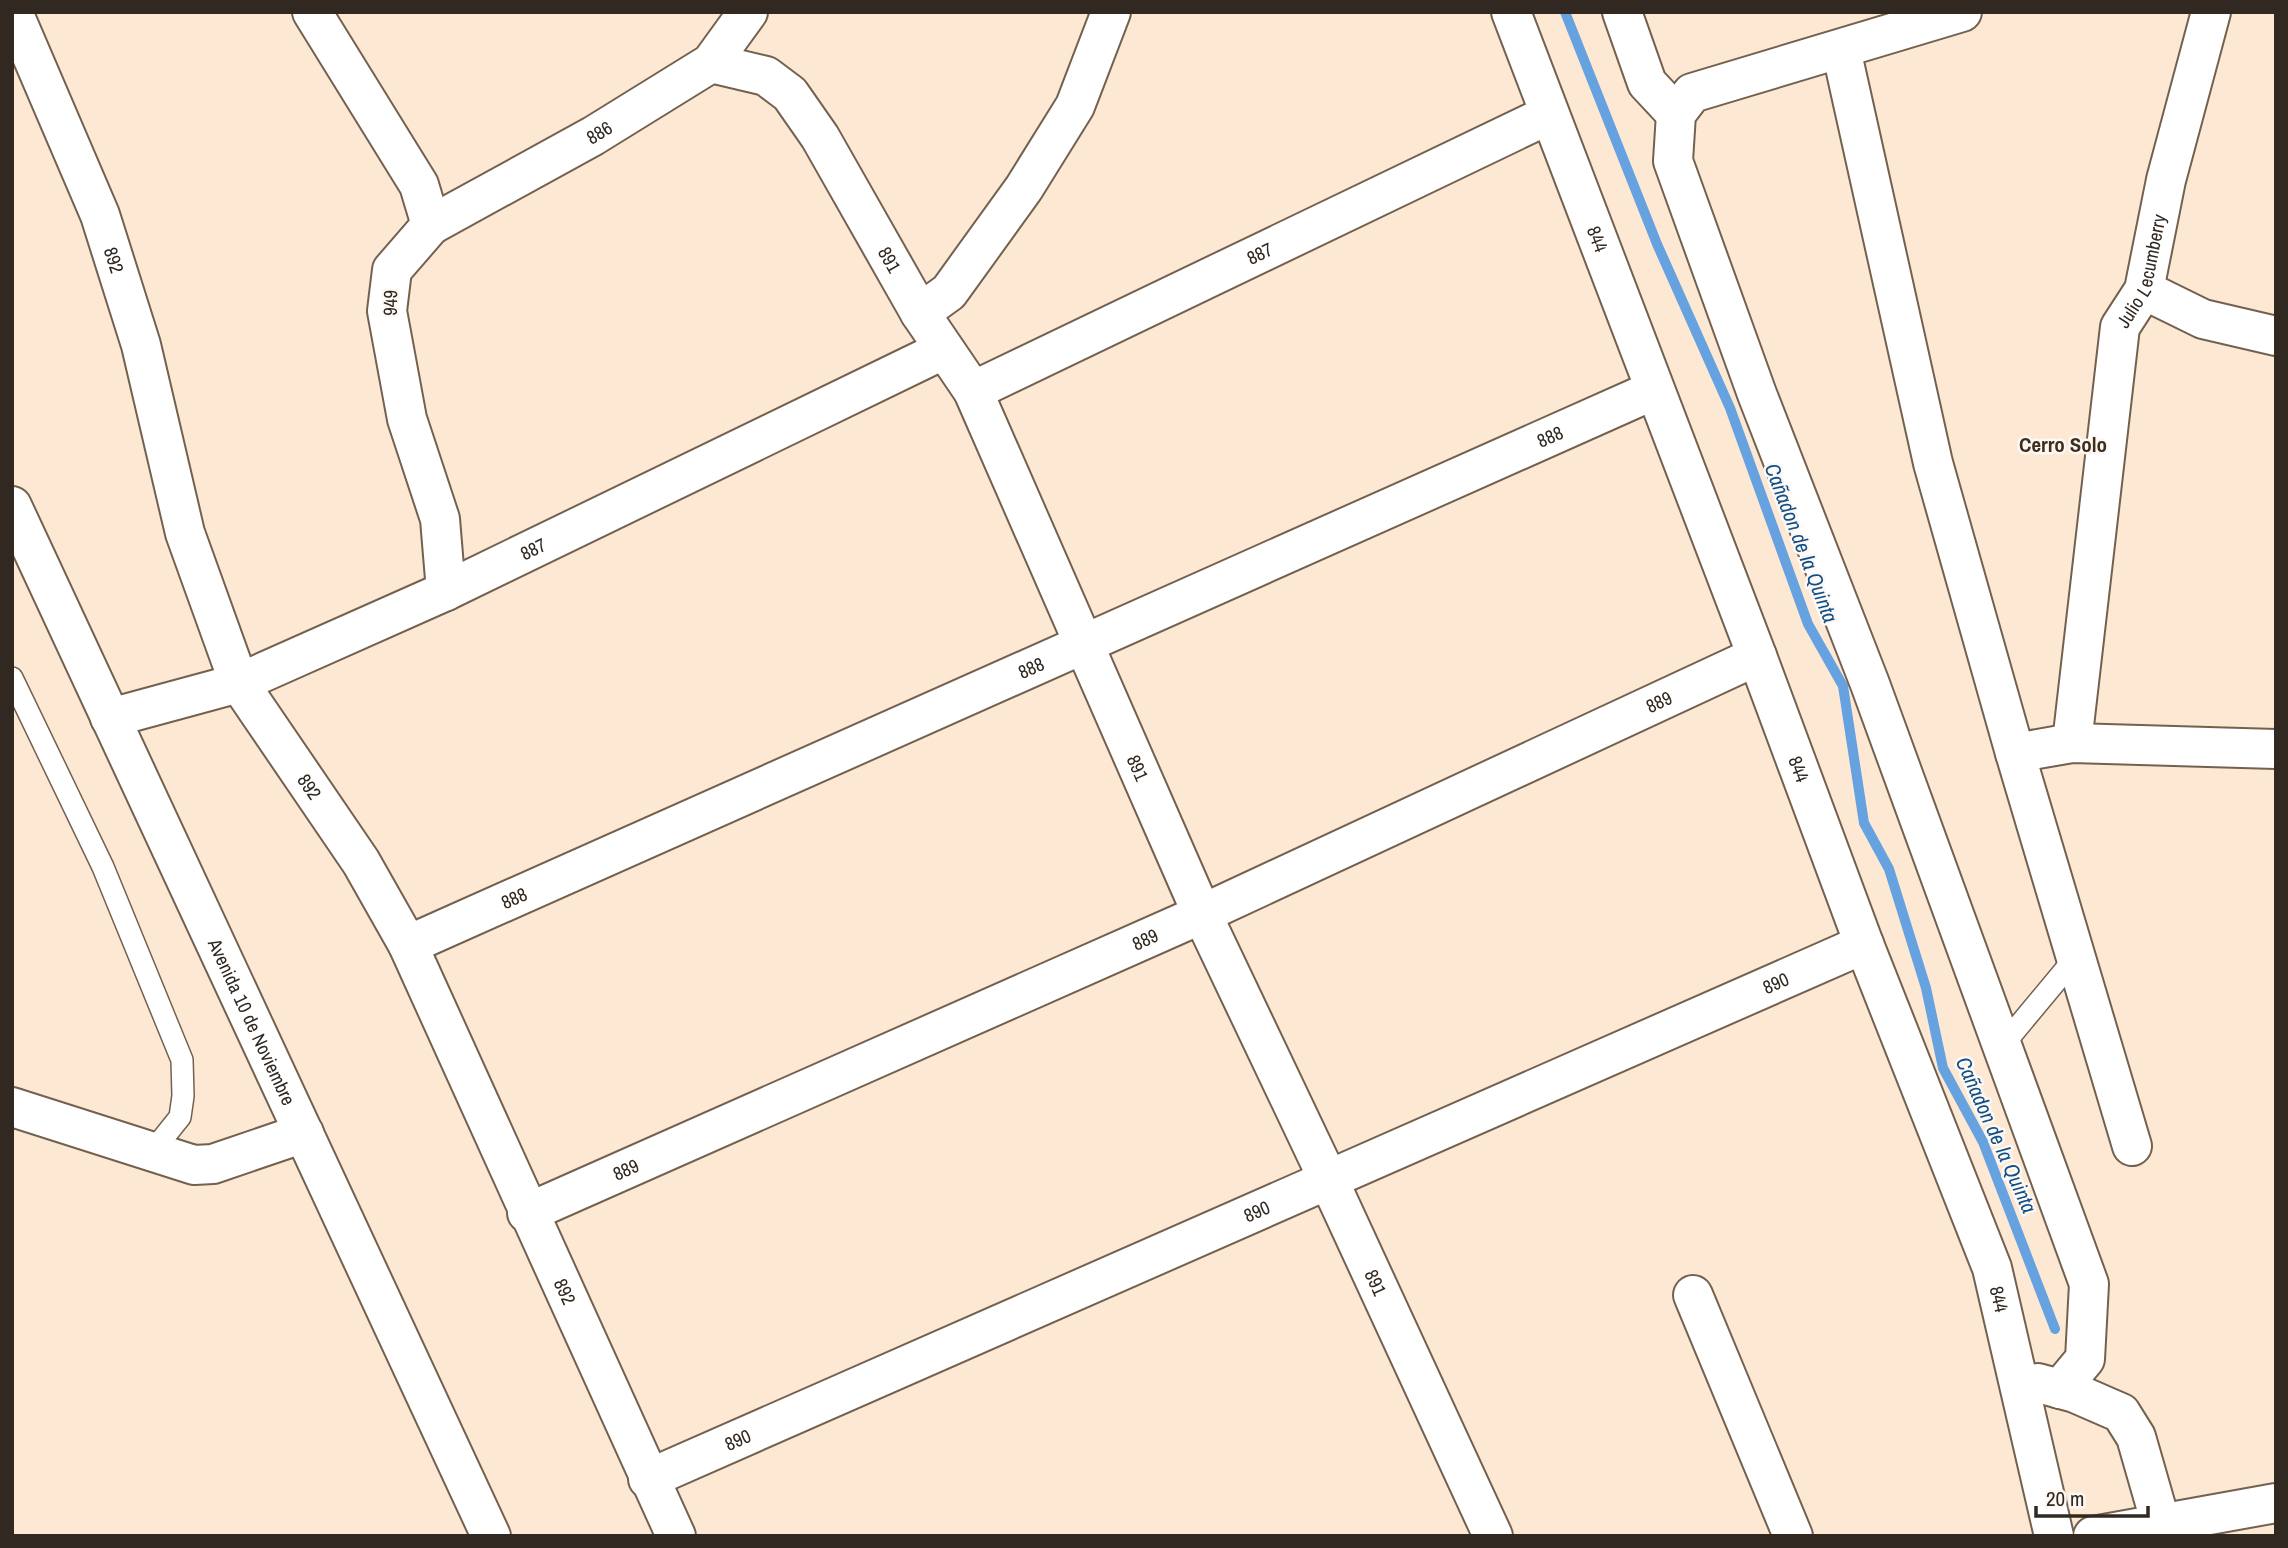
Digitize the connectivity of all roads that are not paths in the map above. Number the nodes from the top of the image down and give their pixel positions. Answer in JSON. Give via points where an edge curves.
{"nodes":[{"id":1,"x":13,"y":12,"type":"edge"},
{"id":2,"x":312,"y":12,"type":"edge"},
{"id":3,"x":748,"y":12,"type":"edge"},
{"id":4,"x":1111,"y":12,"type":"edge"},
{"id":5,"x":1511,"y":12,"type":"edge"},
{"id":6,"x":1622,"y":12,"type":"edge"},
{"id":7,"x":1962,"y":12,"type":"edge"},
{"id":8,"x":2211,"y":12,"type":"edge"},
{"id":9,"x":1841,"y":49,"type":"junction"},
{"id":10,"x":711,"y":63,"type":"junction"},
{"id":11,"x":1676,"y":114,"type":"junction"},
{"id":12,"x":1548,"y":115,"type":"junction"},
{"id":13,"x":431,"y":225,"type":"junction"},
{"id":14,"x":2144,"y":290,"type":"junction"},
{"id":15,"x":920,"y":313,"type":"junction"},
{"id":16,"x":2276,"y":336,"type":"edge"},
{"id":17,"x":943,"y":349,"type":"junction"},
{"id":18,"x":1654,"y":390,"type":"junction"},
{"id":19,"x":973,"y":391,"type":"junction"},
{"id":20,"x":12,"y":506,"type":"edge"},
{"id":21,"x":446,"y":591,"type":"junction"},
{"id":22,"x":1084,"y":643,"type":"junction"},
{"id":23,"x":1757,"y":656,"type":"junction"},
{"id":24,"x":12,"y":678,"type":"edge"},
{"id":25,"x":239,"y":683,"type":"junction"},
{"id":26,"x":110,"y":718,"type":"junction"},
{"id":27,"x":2072,"y":743,"type":"junction"},
{"id":28,"x":2276,"y":749,"type":"edge"},
{"id":29,"x":2015,"y":753,"type":"junction"},
{"id":30,"x":1202,"y":914,"type":"junction"},
{"id":31,"x":1864,"y":944,"type":"junction"},
{"id":32,"x":408,"y":945,"type":"junction"},
{"id":33,"x":2076,"y":957,"type":"junction"},
{"id":34,"x":2002,"y":1046,"type":"junction"},
{"id":35,"x":12,"y":1107,"type":"edge"},
{"id":36,"x":304,"y":1133,"type":"junction"},
{"id":37,"x":2132,"y":1146,"type":"dead end"},
{"id":38,"x":152,"y":1152,"type":"junction"},
{"id":39,"x":1329,"y":1181,"type":"junction"},
{"id":40,"x":527,"y":1213,"type":"junction"},
{"id":41,"x":1693,"y":1295,"type":"dead end"},
{"id":42,"x":2018,"y":1378,"type":"junction"},
{"id":43,"x":2060,"y":1389,"type":"junction"},
{"id":44,"x":648,"y":1479,"type":"junction"},
{"id":45,"x":2276,"y":1503,"type":"edge"},
{"id":46,"x":2161,"y":1524,"type":"junction"},
{"id":47,"x":491,"y":1536,"type":"edge"},
{"id":48,"x":676,"y":1536,"type":"edge"},
{"id":49,"x":1493,"y":1536,"type":"edge"},
{"id":50,"x":1793,"y":1536,"type":"edge"},
{"id":51,"x":2054,"y":1536,"type":"edge"},
{"id":52,"x":2093,"y":1536,"type":"edge"}],
"edges":[{"from":1,"to":25,"type":"street","name":"892","via":[[100,215],[141,345],[185,533]]},
{"from":2,"to":13,"type":"street","via":[[419,185]]},
{"from":3,"to":10,"type":"street","name":"886"},
{"from":4,"to":15,"type":"street","via":[[1075,106],[1031,176],[949,292]]},
{"from":5,"to":12,"type":"street","name":"844"},
{"from":6,"to":11,"type":"street","via":[[1647,83]]},
{"from":7,"to":9,"type":"street"},
{"from":8,"to":14,"type":"street","name":"Julio Lecumberry","via":[[2166,180]]},
{"from":9,"to":11,"type":"street","via":[[1692,93]]},
{"from":9,"to":29,"type":"street","via":[[1933,463]]},
{"from":10,"to":13,"type":"street","name":"886","via":[[593,136]]},
{"from":10,"to":15,"type":"street","name":"891","via":[[766,76],[790,94],[820,137]]},
{"from":11,"to":34,"type":"street","via":[[1674,161]]},
{"from":12,"to":18,"type":"street","name":"844"},
{"from":12,"to":19,"type":"street","name":"887"},
{"from":13,"to":21,"type":"street","name":"949","via":[[392,270],[387,311],[407,419],[440,519]]},
{"from":14,"to":16,"type":"street","via":[[2203,319]]},
{"from":14,"to":27,"type":"street","name":"Julio Lecumberry","via":[[2120,327]]},
{"from":15,"to":17,"type":"street","name":"891"},
{"from":17,"to":19,"type":"street","name":"891"},
{"from":17,"to":21,"type":"street","name":"887"},
{"from":18,"to":22,"type":"street","name":"888"},
{"from":18,"to":23,"type":"street","name":"844"},
{"from":19,"to":22,"type":"street","name":"891"},
{"from":20,"to":26,"type":"street","name":"Avenida 10 de Noviembre"},
{"from":21,"to":25,"type":"street","name":"887"},
{"from":22,"to":30,"type":"street","name":"891"},
{"from":22,"to":32,"type":"street","name":"888"},
{"from":23,"to":30,"type":"street","name":"889"},
{"from":23,"to":31,"type":"street","name":"844"},
{"from":24,"to":38,"type":"lane","via":[[103,867],[181,1060],[180,1116]]},
{"from":25,"to":26,"type":"street","name":"887"},
{"from":25,"to":32,"type":"street","name":"892","via":[[361,862]]},
{"from":26,"to":36,"type":"street","name":"Avenida 10 de Noviembre"},
{"from":27,"to":28,"type":"street"},
{"from":27,"to":29,"type":"street"},
{"from":29,"to":33,"type":"street"},
{"from":30,"to":39,"type":"street","name":"891"},
{"from":30,"to":40,"type":"street","name":"889"},
{"from":31,"to":39,"type":"street","name":"890"},
{"from":31,"to":42,"type":"street","name":"844","via":[[1992,1268]]},
{"from":32,"to":40,"type":"street","name":"892"},
{"from":33,"to":34,"type":"lane"},
{"from":33,"to":37,"type":"street"},
{"from":34,"to":43,"type":"street","via":[[2089,1284],[2085,1359]]},
{"from":35,"to":38,"type":"street"},
{"from":36,"to":38,"type":"street","via":[[213,1164],[194,1165]]},
{"from":36,"to":47,"type":"street","name":"Avenida 10 de Noviembre"},
{"from":39,"to":44,"type":"street","name":"890"},
{"from":39,"to":49,"type":"street","name":"891"},
{"from":40,"to":44,"type":"street","name":"892"},
{"from":41,"to":50,"type":"street"},
{"from":42,"to":43,"type":"street"},
{"from":42,"to":51,"type":"street","name":"844"},
{"from":43,"to":46,"type":"street","via":[[2121,1413],[2136,1437]]},
{"from":44,"to":48,"type":"street","name":"892"},
{"from":45,"to":46,"type":"street"},
{"from":46,"to":52,"type":"street"}]}
